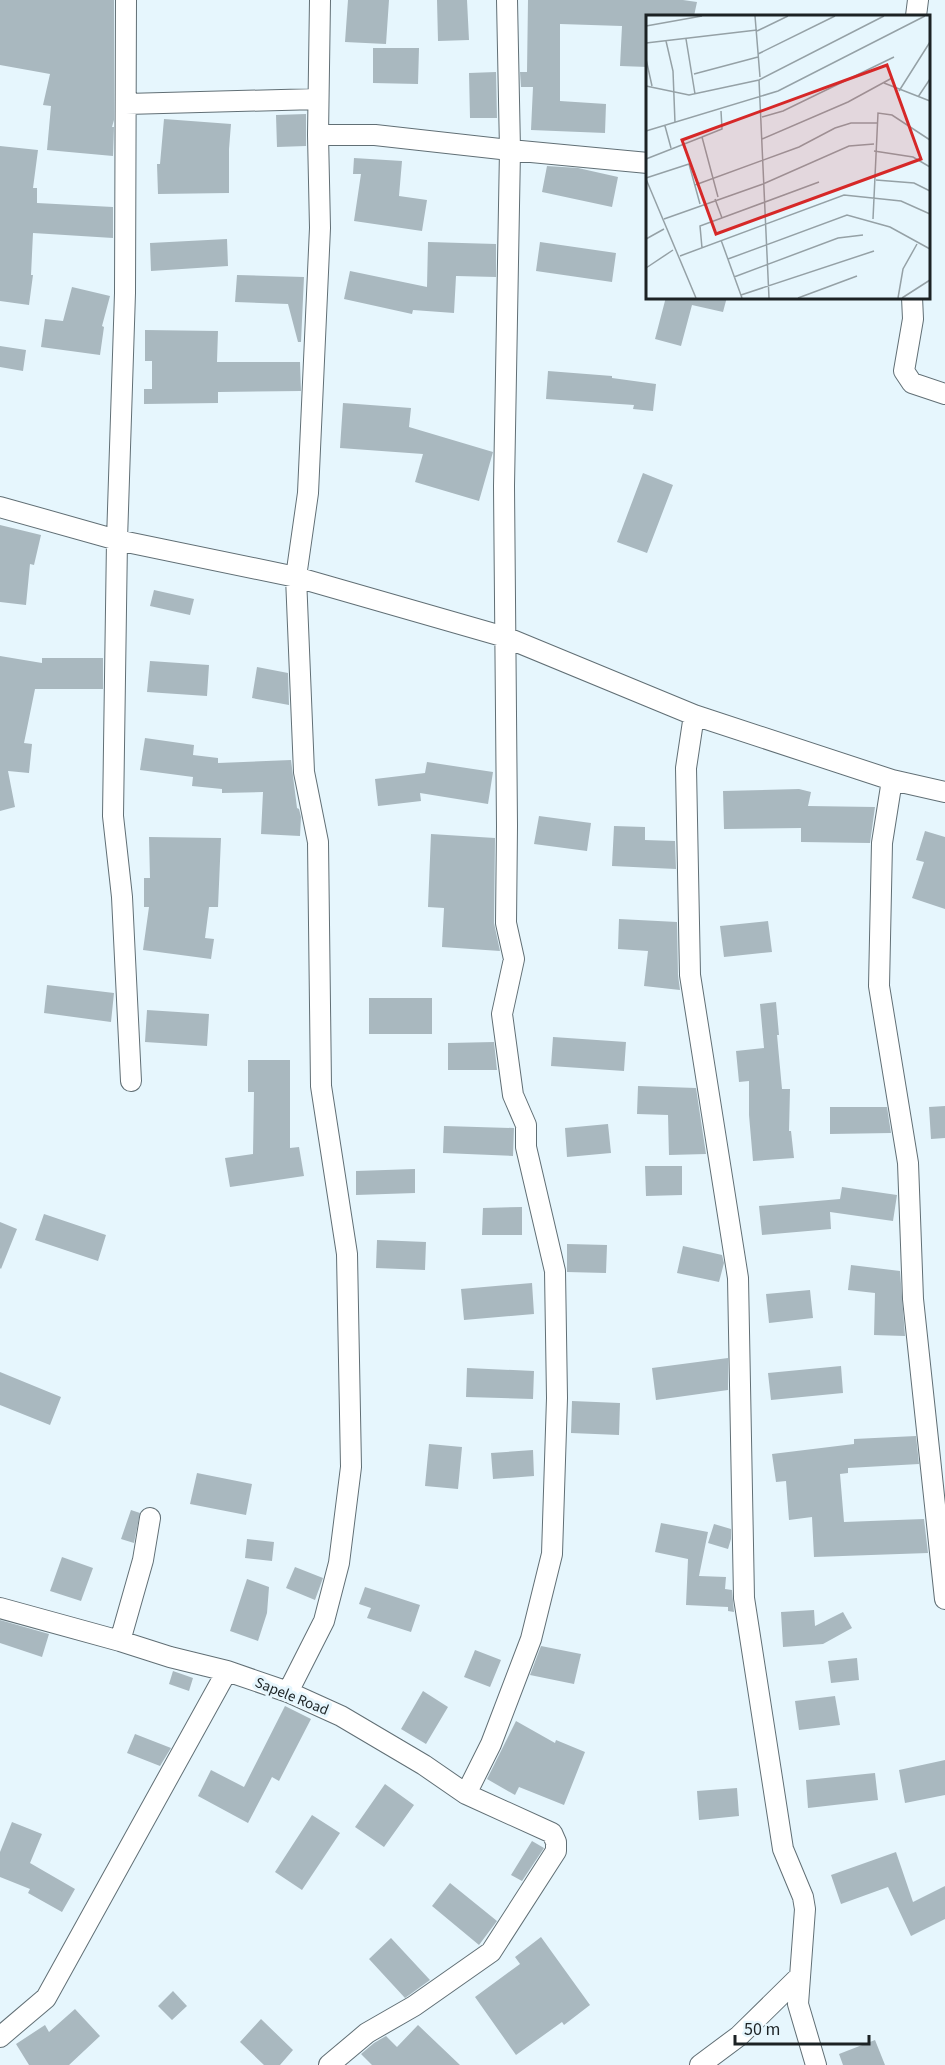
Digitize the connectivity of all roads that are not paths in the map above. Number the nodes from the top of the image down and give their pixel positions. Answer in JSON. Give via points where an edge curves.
{"nodes":[{"id":1,"x":126,"y":0,"type":"edge"},
{"id":2,"x":320,"y":0,"type":"edge"},
{"id":3,"x":507,"y":0,"type":"edge"},
{"id":4,"x":918,"y":0,"type":"edge"},
{"id":5,"x":916,"y":15,"type":"edge"},
{"id":6,"x":318,"y":99,"type":"junction"},
{"id":7,"x":126,"y":104,"type":"junction"},
{"id":8,"x":318,"y":135,"type":"junction"},
{"id":9,"x":510,"y":150,"type":"junction"},
{"id":10,"x":646,"y":163,"type":"edge"},
{"id":11,"x":912,"y":298,"type":"edge"},
{"id":12,"x":945,"y":394,"type":"edge"},
{"id":13,"x":0,"y":507,"type":"edge"},
{"id":14,"x":117,"y":540,"type":"junction"},
{"id":15,"x":296,"y":577,"type":"junction"},
{"id":16,"x":505,"y":637,"type":"junction"},
{"id":17,"x":694,"y":715,"type":"junction"},
{"id":18,"x":892,"y":780,"type":"junction"},
{"id":19,"x":945,"y":792,"type":"edge"},
{"id":20,"x":131,"y":1081,"type":"dead end"},
{"id":21,"x":150,"y":1518,"type":"dead end"},
{"id":22,"x":945,"y":1599,"type":"edge"},
{"id":23,"x":0,"y":1608,"type":"edge"},
{"id":24,"x":120,"y":1641,"type":"junction"},
{"id":25,"x":227,"y":1671,"type":"junction"},
{"id":26,"x":288,"y":1692,"type":"junction"},
{"id":27,"x":466,"y":1794,"type":"junction"},
{"id":28,"x":798,"y":1978,"type":"junction"},
{"id":29,"x":0,"y":2037,"type":"edge"},
{"id":30,"x":329,"y":2065,"type":"edge"},
{"id":31,"x":700,"y":2065,"type":"edge"},
{"id":32,"x":816,"y":2065,"type":"edge"}],
"edges":[{"from":1,"to":7,"type":"street"},
{"from":2,"to":6,"type":"street"},
{"from":3,"to":9,"type":"street"},
{"from":4,"to":5,"type":"street"},
{"from":6,"to":7,"type":"street"},
{"from":6,"to":8,"type":"street"},
{"from":7,"to":14,"type":"street"},
{"from":8,"to":9,"type":"street","via":[[375,135]]},
{"from":8,"to":15,"type":"street","via":[[320,228],[308,493]]},
{"from":9,"to":10,"type":"street"},
{"from":9,"to":16,"type":"street"},
{"from":11,"to":12,"type":"street","via":[[913,319],[904,371],[912,383]]},
{"from":13,"to":14,"type":"street"},
{"from":14,"to":15,"type":"street"},
{"from":14,"to":20,"type":"street","via":[[113,816],[122,897]]},
{"from":15,"to":16,"type":"street"},
{"from":15,"to":26,"type":"street","via":[[304,772],[318,842],[321,1086],[347,1254],[351,1467],[339,1563],[324,1621]]},
{"from":16,"to":17,"type":"street"},
{"from":16,"to":27,"type":"street","via":[[506,923],[514,959],[502,1014],[513,1095],[526,1125],[526,1147],[555,1271],[557,1398],[552,1554],[531,1639],[491,1744]]},
{"from":17,"to":18,"type":"street"},
{"from":17,"to":28,"type":"street","via":[[686,768],[690,975],[738,1278],[744,1598],[783,1849],[805,1909]]},
{"from":18,"to":19,"type":"street"},
{"from":18,"to":22,"type":"street","via":[[882,843],[879,986],[908,1163],[913,1299]]},
{"from":21,"to":24,"type":"street","via":[[143,1560]]},
{"from":23,"to":24,"type":"street","name":"Sapele Road"},
{"from":24,"to":25,"type":"street","name":"Sapele Road"},
{"from":25,"to":26,"type":"street","name":"Sapele Road"},
{"from":25,"to":29,"type":"street","via":[[46,1998]]},
{"from":26,"to":27,"type":"street","name":"Sapele Road","via":[[341,1716]]},
{"from":27,"to":30,"type":"street","name":"Sapele Road","via":[[552,1833],[556,1851],[491,1952],[414,2006],[367,2033]]},
{"from":28,"to":31,"type":"street","via":[[739,2036]]},
{"from":28,"to":32,"type":"street","via":[[798,2004]]}]}
